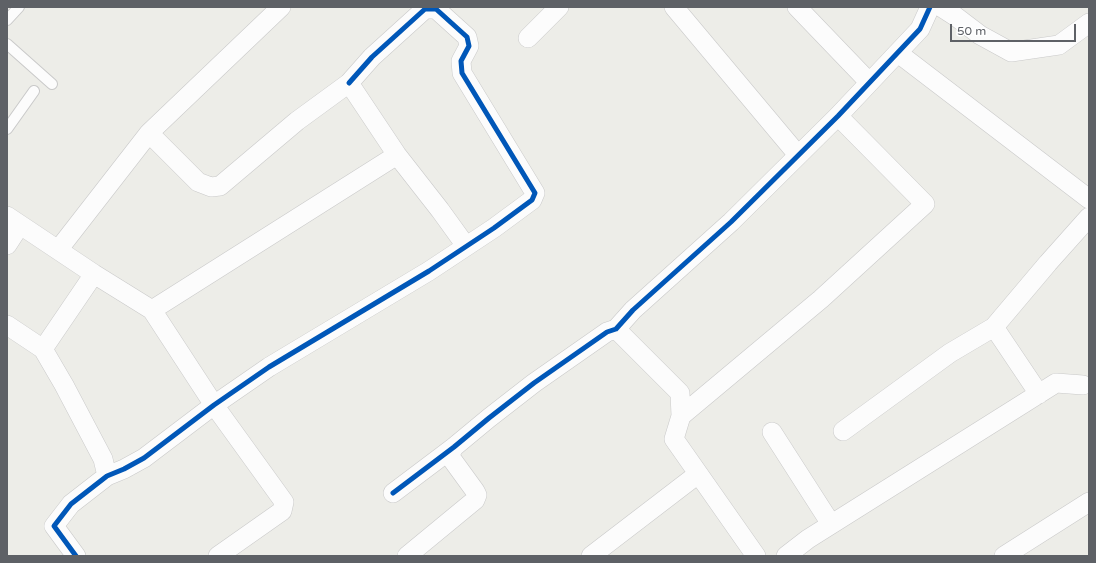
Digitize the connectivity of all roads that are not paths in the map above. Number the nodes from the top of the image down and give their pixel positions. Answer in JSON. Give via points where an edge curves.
{"nodes":[{"id":1,"x":19,"y":7,"type":"edge"},
{"id":2,"x":281,"y":7,"type":"edge"},
{"id":3,"x":559,"y":7,"type":"edge"},
{"id":4,"x":674,"y":7,"type":"edge"},
{"id":5,"x":798,"y":7,"type":"edge"},
{"id":6,"x":930,"y":7,"type":"edge"},
{"id":7,"x":954,"y":10,"type":"edge"},
{"id":8,"x":7,"y":20,"type":"edge"},
{"id":9,"x":1089,"y":23,"type":"edge"},
{"id":10,"x":528,"y":38,"type":"dead end"},
{"id":11,"x":7,"y":44,"type":"edge"},
{"id":12,"x":898,"y":53,"type":"junction"},
{"id":13,"x":869,"y":82,"type":"junction"},
{"id":14,"x":349,"y":83,"type":"junction"},
{"id":15,"x":52,"y":84,"type":"dead end"},
{"id":16,"x":34,"y":91,"type":"dead end"},
{"id":17,"x":838,"y":116,"type":"junction"},
{"id":18,"x":7,"y":129,"type":"edge"},
{"id":19,"x":149,"y":132,"type":"junction"},
{"id":20,"x":397,"y":154,"type":"junction"},
{"id":21,"x":798,"y":155,"type":"junction"},
{"id":22,"x":1089,"y":199,"type":"edge"},
{"id":23,"x":1089,"y":217,"type":"edge"},
{"id":24,"x":14,"y":221,"type":"edge"},
{"id":25,"x":7,"y":245,"type":"edge"},
{"id":26,"x":466,"y":246,"type":"junction"},
{"id":27,"x":58,"y":250,"type":"junction"},
{"id":28,"x":94,"y":274,"type":"junction"},
{"id":29,"x":152,"y":310,"type":"junction"},
{"id":30,"x":7,"y":325,"type":"edge"},
{"id":31,"x":994,"y":327,"type":"junction"},
{"id":32,"x":616,"y":329,"type":"junction"},
{"id":33,"x":43,"y":349,"type":"junction"},
{"id":34,"x":1087,"y":385,"type":"edge"},
{"id":35,"x":1039,"y":394,"type":"junction"},
{"id":36,"x":214,"y":405,"type":"junction"},
{"id":37,"x":681,"y":416,"type":"junction"},
{"id":38,"x":843,"y":431,"type":"dead end"},
{"id":39,"x":772,"y":432,"type":"dead end"},
{"id":40,"x":454,"y":447,"type":"junction"},
{"id":41,"x":698,"y":474,"type":"junction"},
{"id":42,"x":106,"y":476,"type":"junction"},
{"id":43,"x":393,"y":493,"type":"dead end"},
{"id":44,"x":1089,"y":502,"type":"edge"},
{"id":45,"x":831,"y":524,"type":"junction"},
{"id":46,"x":76,"y":556,"type":"edge"},
{"id":47,"x":218,"y":556,"type":"edge"},
{"id":48,"x":407,"y":556,"type":"edge"},
{"id":49,"x":591,"y":556,"type":"edge"},
{"id":50,"x":756,"y":556,"type":"edge"},
{"id":51,"x":786,"y":556,"type":"edge"},
{"id":52,"x":1004,"y":556,"type":"edge"}],
"edges":[{"from":1,"to":8,"type":"lane"},
{"from":2,"to":19,"type":"street"},
{"from":3,"to":10,"type":"street"},
{"from":4,"to":21,"type":"street"},
{"from":5,"to":13,"type":"street"},
{"from":6,"to":12,"type":"street","via":[[920,29]]},
{"from":7,"to":9,"type":"street","via":[[980,35],[1011,52],[1058,45]]},
{"from":11,"to":15,"type":"lane"},
{"from":12,"to":13,"type":"street"},
{"from":12,"to":22,"type":"street"},
{"from":13,"to":17,"type":"street"},
{"from":14,"to":19,"type":"street","via":[[220,186],[211,187],[198,182]]},
{"from":14,"to":20,"type":"street"},
{"from":14,"to":26,"type":"street","via":[[372,57],[425,9],[436,9],[467,37],[469,46],[461,61],[462,73],[535,193],[532,200]]},
{"from":16,"to":18,"type":"lane"},
{"from":17,"to":21,"type":"street"},
{"from":17,"to":37,"type":"street","via":[[925,204],[821,299]]},
{"from":19,"to":27,"type":"street"},
{"from":20,"to":26,"type":"street"},
{"from":20,"to":29,"type":"street"},
{"from":21,"to":32,"type":"street","via":[[731,222],[633,310]]},
{"from":23,"to":31,"type":"street"},
{"from":24,"to":25,"type":"street"},
{"from":24,"to":27,"type":"street"},
{"from":26,"to":36,"type":"street","via":[[269,367]]},
{"from":27,"to":28,"type":"street"},
{"from":28,"to":29,"type":"street"},
{"from":28,"to":33,"type":"street"},
{"from":29,"to":36,"type":"street"},
{"from":30,"to":33,"type":"street"},
{"from":31,"to":35,"type":"street"},
{"from":31,"to":38,"type":"street","via":[[950,353]]},
{"from":32,"to":37,"type":"street","via":[[680,393]]},
{"from":32,"to":40,"type":"street","via":[[607,332],[534,383]]},
{"from":33,"to":42,"type":"street","via":[[103,459]]},
{"from":34,"to":35,"type":"street","via":[[1056,383]]},
{"from":35,"to":45,"type":"street"},
{"from":36,"to":42,"type":"street","via":[[144,458],[124,470]]},
{"from":36,"to":47,"type":"street","via":[[284,502],[282,511]]},
{"from":37,"to":41,"type":"street","via":[[674,439]]},
{"from":39,"to":45,"type":"street"},
{"from":40,"to":43,"type":"street"},
{"from":40,"to":48,"type":"street","via":[[451,458],[475,491],[475,500]]},
{"from":41,"to":49,"type":"street"},
{"from":41,"to":50,"type":"street"},
{"from":42,"to":46,"type":"street","via":[[71,504],[54,526]]},
{"from":44,"to":52,"type":"street"},
{"from":45,"to":51,"type":"street"}]}
